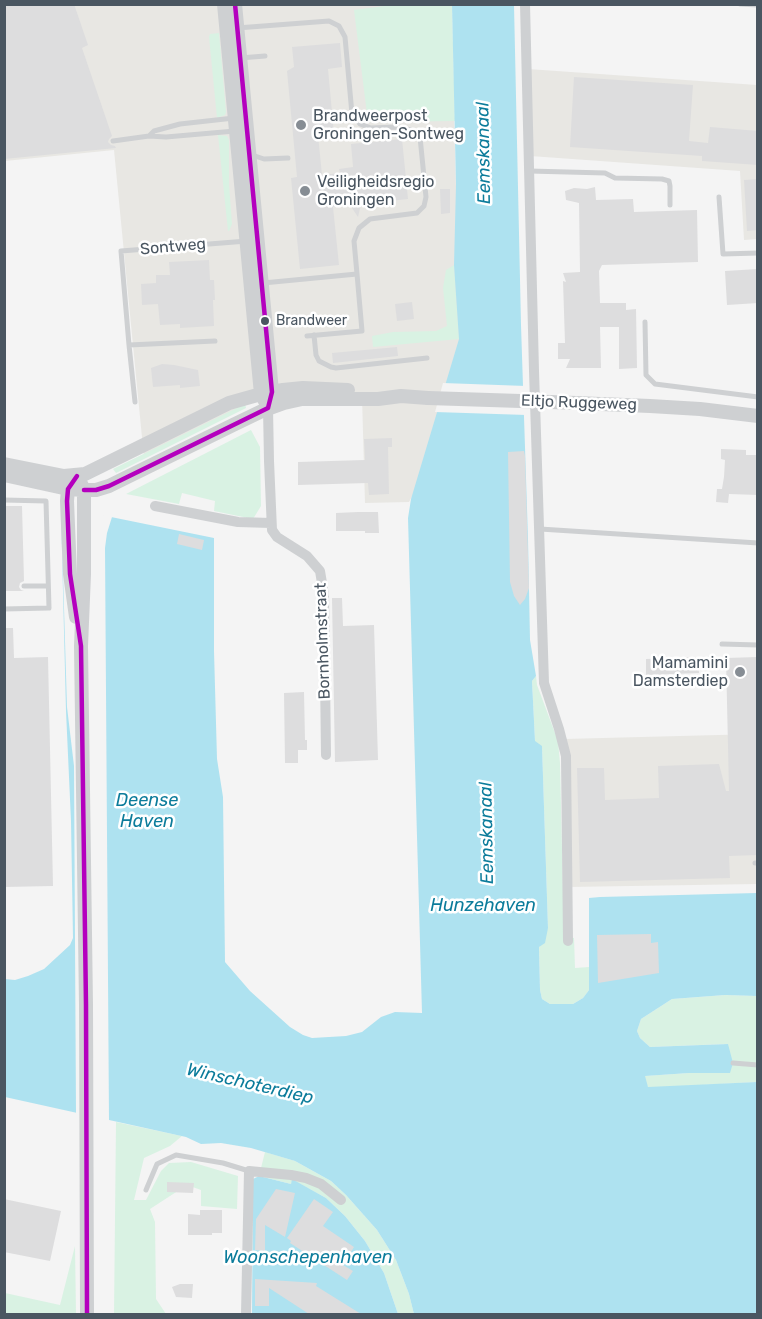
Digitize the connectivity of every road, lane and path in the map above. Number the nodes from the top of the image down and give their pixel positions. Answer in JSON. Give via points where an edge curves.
{"nodes":[{"id":1,"x":224,"y":4,"type":"edge"},
{"id":2,"x":235,"y":4,"type":"edge"},
{"id":3,"x":525,"y":4,"type":"edge"},
{"id":4,"x":740,"y":4,"type":"edge"},
{"id":5,"x":758,"y":5,"type":"edge"},
{"id":6,"x":232,"y":28,"type":"junction"},
{"id":7,"x":265,"y":56,"type":"dead end"},
{"id":8,"x":235,"y":59,"type":"junction"},
{"id":9,"x":239,"y":124,"type":"junction"},
{"id":10,"x":149,"y":136,"type":"junction"},
{"id":11,"x":113,"y":141,"type":"dead end"},
{"id":12,"x":249,"y":155,"type":"junction"},
{"id":13,"x":288,"y":158,"type":"dead end"},
{"id":14,"x":264,"y":159,"type":"junction"},
{"id":15,"x":529,"y":171,"type":"junction"},
{"id":16,"x":246,"y":173,"type":"junction"},
{"id":17,"x":719,"y":197,"type":"dead end"},
{"id":18,"x":670,"y":205,"type":"dead end"},
{"id":19,"x":252,"y":241,"type":"junction"},
{"id":20,"x":758,"y":253,"type":"edge"},
{"id":21,"x":357,"y":274,"type":"junction"},
{"id":22,"x":256,"y":283,"type":"junction"},
{"id":23,"x":645,"y":322,"type":"dead end"},
{"id":24,"x":314,"y":335,"type":"junction"},
{"id":25,"x":307,"y":336,"type":"dead end"},
{"id":26,"x":215,"y":341,"type":"dead end"},
{"id":27,"x":129,"y":345,"type":"junction"},
{"id":28,"x":427,"y":358,"type":"dead end"},
{"id":29,"x":267,"y":393,"type":"junction"},
{"id":30,"x":401,"y":396,"type":"junction"},
{"id":31,"x":758,"y":397,"type":"edge"},
{"id":32,"x":135,"y":402,"type":"dead end"},
{"id":33,"x":268,"y":408,"type":"junction"},
{"id":34,"x":758,"y":416,"type":"edge"},
{"id":35,"x":4,"y":464,"type":"edge"},
{"id":36,"x":4,"y":475,"type":"edge"},
{"id":37,"x":77,"y":476,"type":"junction"},
{"id":38,"x":68,"y":489,"type":"junction"},
{"id":39,"x":84,"y":490,"type":"junction"},
{"id":40,"x":4,"y":500,"type":"edge"},
{"id":41,"x":154,"y":506,"type":"dead end"},
{"id":42,"x":271,"y":524,"type":"junction"},
{"id":43,"x":540,"y":530,"type":"junction"},
{"id":44,"x":758,"y":543,"type":"edge"},
{"id":45,"x":24,"y":586,"type":"dead end"},
{"id":46,"x":48,"y":586,"type":"junction"},
{"id":47,"x":4,"y":609,"type":"edge"},
{"id":48,"x":722,"y":644,"type":"dead end"},
{"id":49,"x":758,"y":645,"type":"edge"},
{"id":50,"x":81,"y":646,"type":"junction"},
{"id":51,"x":326,"y":755,"type":"dead end"},
{"id":52,"x":568,"y":941,"type":"dead end"},
{"id":53,"x":733,"y":1063,"type":"dead end"},
{"id":54,"x":758,"y":1065,"type":"edge"},
{"id":55,"x":249,"y":1171,"type":"junction"},
{"id":56,"x":146,"y":1190,"type":"dead end"},
{"id":57,"x":342,"y":1200,"type":"dead end"},
{"id":58,"x":87,"y":1314,"type":"edge"},
{"id":59,"x":246,"y":1314,"type":"edge"}],
"edges":[{"from":1,"to":6,"type":"street"},
{"from":2,"to":6,"type":"street"},
{"from":3,"to":15,"type":"street"},
{"from":4,"to":5,"type":"lane"},
{"from":6,"to":8,"type":"street"},
{"from":6,"to":21,"type":"lane","via":[[329,21],[339,26],[345,37],[352,114],[360,124],[371,128],[397,127],[420,136],[426,197],[423,206],[417,213],[370,219],[359,228],[354,241]]},
{"from":7,"to":8,"type":"lane"},
{"from":8,"to":9,"type":"street"},
{"from":9,"to":10,"type":"lane","via":[[166,137]]},
{"from":9,"to":10,"type":"lane","via":[[180,124]]},
{"from":9,"to":12,"type":"street"},
{"from":9,"to":16,"type":"street"},
{"from":10,"to":11,"type":"lane"},
{"from":12,"to":14,"type":"lane"},
{"from":12,"to":16,"type":"street"},
{"from":13,"to":14,"type":"lane"},
{"from":14,"to":16,"type":"lane"},
{"from":15,"to":18,"type":"lane","via":[[662,179],[669,181]]},
{"from":15,"to":43,"type":"street"},
{"from":16,"to":19,"type":"street"},
{"from":17,"to":20,"type":"lane","via":[[723,254]]},
{"from":19,"to":22,"type":"street"},
{"from":19,"to":27,"type":"lane","name":"Sontweg","via":[[121,251]]},
{"from":21,"to":22,"type":"lane"},
{"from":21,"to":24,"type":"lane","via":[[362,331]]},
{"from":22,"to":29,"type":"street"},
{"from":23,"to":31,"type":"lane","via":[[646,375],[655,384]]},
{"from":24,"to":25,"type":"lane"},
{"from":24,"to":28,"type":"lane","via":[[319,361],[331,367]]},
{"from":26,"to":27,"type":"lane"},
{"from":27,"to":32,"type":"lane","name":"Sontweg"},
{"from":29,"to":30,"type":"street","name":"Eltjo Ruggeweg","via":[[303,388]]},
{"from":29,"to":33,"type":"street"},
{"from":29,"to":37,"type":"street","via":[[228,403]]},
{"from":30,"to":33,"type":"street","name":"Eltjo Ruggeweg","via":[[302,399]]},
{"from":30,"to":34,"type":"street","name":"Eltjo Ruggeweg","bridge":true,"via":[[650,406]]},
{"from":33,"to":39,"type":"street","via":[[109,486]]},
{"from":33,"to":42,"type":"street"},
{"from":35,"to":37,"type":"street"},
{"from":36,"to":38,"type":"street"},
{"from":37,"to":38,"type":"street"},
{"from":37,"to":39,"type":"street"},
{"from":38,"to":39,"type":"street"},
{"from":38,"to":50,"type":"street","via":[[70,574]]},
{"from":39,"to":50,"type":"street"},
{"from":40,"to":46,"type":"lane","via":[[46,501]]},
{"from":41,"to":42,"type":"street","via":[[238,522]]},
{"from":42,"to":51,"type":"street","name":"Bornholmstraat","via":[[277,537],[307,556],[320,571],[324,595]]},
{"from":43,"to":44,"type":"lane"},
{"from":43,"to":52,"type":"street","via":[[544,683],[566,756]]},
{"from":45,"to":46,"type":"lane"},
{"from":46,"to":47,"type":"lane","via":[[48,608]]},
{"from":48,"to":49,"type":"lane"},
{"from":50,"to":58,"type":"street"},
{"from":53,"to":54,"type":"lane"},
{"from":55,"to":56,"type":"lane","via":[[176,1155],[157,1164]]},
{"from":55,"to":57,"type":"street","via":[[306,1178]]},
{"from":55,"to":59,"type":"street"}]}
